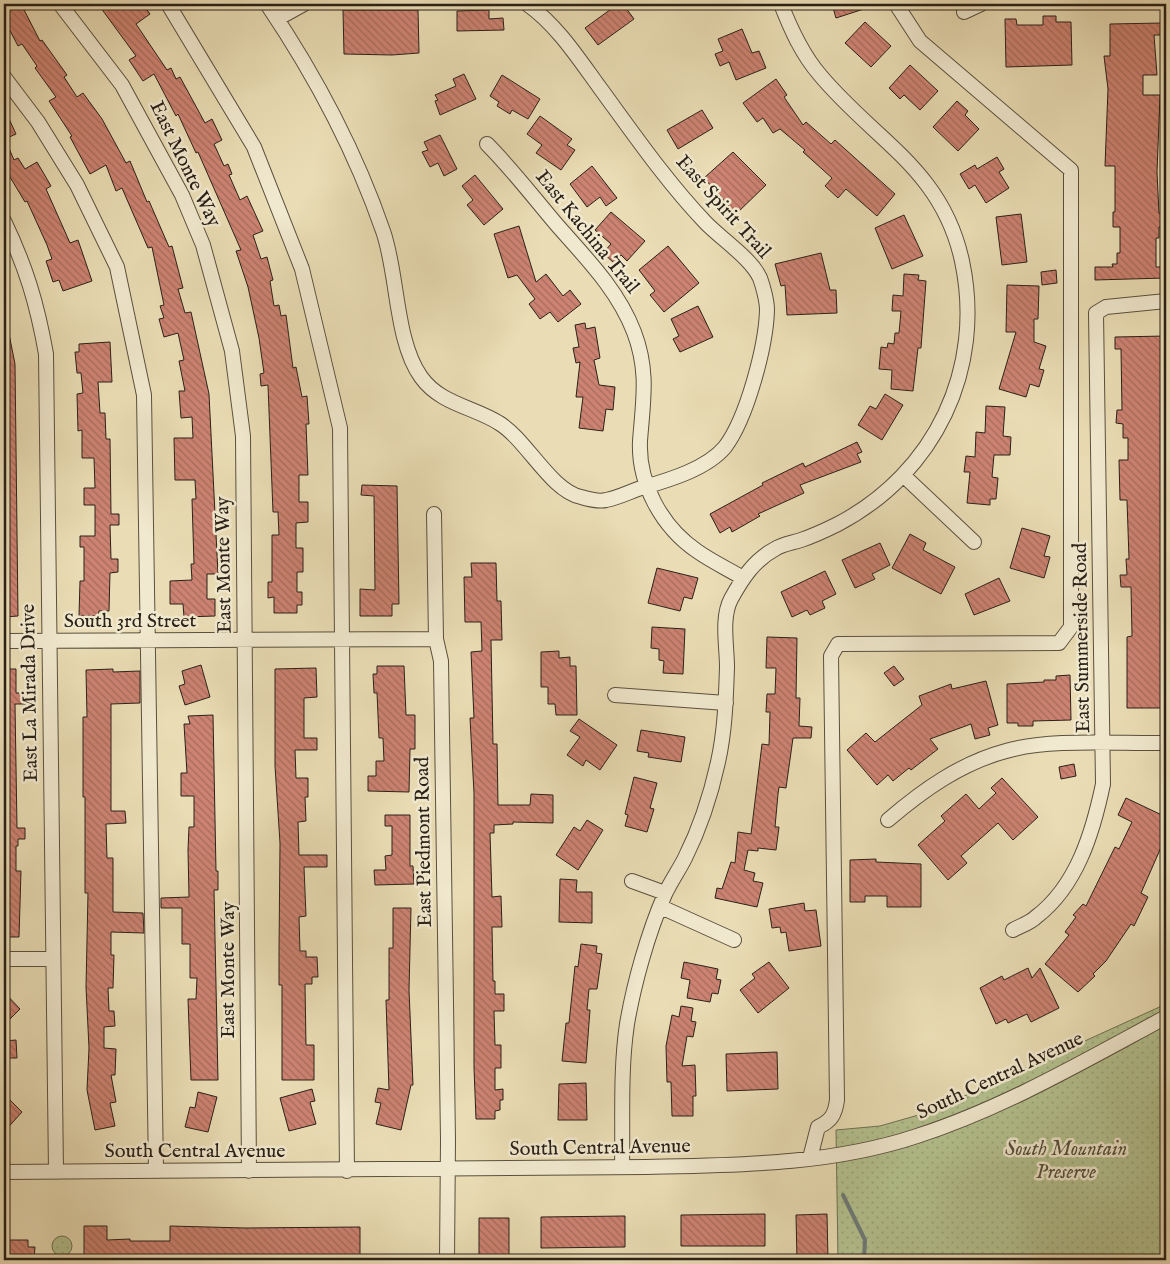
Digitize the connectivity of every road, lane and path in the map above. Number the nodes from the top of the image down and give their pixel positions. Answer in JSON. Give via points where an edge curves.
{"nodes":[{"id":1,"x":60,"y":4,"type":"edge"},
{"id":2,"x":168,"y":4,"type":"edge"},
{"id":3,"x":267,"y":4,"type":"edge"},
{"id":4,"x":304,"y":4,"type":"edge"},
{"id":5,"x":527,"y":4,"type":"edge"},
{"id":6,"x":781,"y":4,"type":"edge"},
{"id":7,"x":896,"y":4,"type":"edge"},
{"id":8,"x":981,"y":4,"type":"edge"},
{"id":9,"x":964,"y":12,"type":"dead end"},
{"id":10,"x":277,"y":19,"type":"junction"},
{"id":11,"x":4,"y":78,"type":"edge"},
{"id":12,"x":487,"y":144,"type":"dead end"},
{"id":13,"x":4,"y":221,"type":"edge"},
{"id":14,"x":1166,"y":301,"type":"edge"},
{"id":15,"x":903,"y":475,"type":"junction"},
{"id":16,"x":647,"y":486,"type":"junction"},
{"id":17,"x":434,"y":514,"type":"dead end"},
{"id":18,"x":974,"y":542,"type":"dead end"},
{"id":19,"x":743,"y":578,"type":"junction"},
{"id":20,"x":342,"y":639,"type":"junction"},
{"id":21,"x":436,"y":639,"type":"junction"},
{"id":22,"x":149,"y":640,"type":"junction"},
{"id":23,"x":245,"y":640,"type":"junction"},
{"id":24,"x":4,"y":641,"type":"edge"},
{"id":25,"x":50,"y":641,"type":"junction"},
{"id":26,"x":615,"y":695,"type":"dead end"},
{"id":27,"x":726,"y":703,"type":"junction"},
{"id":28,"x":1166,"y":743,"type":"edge"},
{"id":29,"x":1104,"y":744,"type":"junction"},
{"id":30,"x":888,"y":820,"type":"dead end"},
{"id":31,"x":632,"y":881,"type":"dead end"},
{"id":32,"x":666,"y":893,"type":"junction"},
{"id":33,"x":661,"y":907,"type":"junction"},
{"id":34,"x":1012,"y":930,"type":"dead end"},
{"id":35,"x":734,"y":940,"type":"dead end"},
{"id":36,"x":53,"y":958,"type":"junction"},
{"id":37,"x":4,"y":959,"type":"edge"},
{"id":38,"x":1166,"y":1017,"type":"edge"},
{"id":39,"x":810,"y":1158,"type":"junction"},
{"id":40,"x":622,"y":1167,"type":"junction"},
{"id":41,"x":448,"y":1170,"type":"junction"},
{"id":42,"x":156,"y":1171,"type":"junction"},
{"id":43,"x":249,"y":1171,"type":"junction"},
{"id":44,"x":347,"y":1171,"type":"junction"},
{"id":45,"x":4,"y":1172,"type":"edge"},
{"id":46,"x":56,"y":1172,"type":"junction"},
{"id":47,"x":447,"y":1260,"type":"edge"}],
"edges":[{"from":1,"to":23,"type":"street","name":"East Monte Way","via":[[122,84],[138,111],[182,195],[205,254],[232,351],[242,436]]},
{"from":2,"to":20,"type":"street","via":[[254,147],[302,269],[340,428]]},
{"from":3,"to":10,"type":"street"},
{"from":4,"to":10,"type":"street"},
{"from":5,"to":16,"type":"street","name":"East Spirit Trail","via":[[538,11],[568,44],[676,188],[759,276],[767,307],[757,367],[739,422],[723,449],[686,475]]},
{"from":6,"to":15,"type":"street","via":[[803,52],[820,74],[924,178],[952,228],[961,258],[968,324],[964,365],[932,441]]},
{"from":7,"to":39,"type":"street","via":[[920,41],[1071,170],[1071,627],[1059,643],[838,644],[831,656],[837,1100],[836,1112],[830,1122],[818,1127]]},
{"from":8,"to":9,"type":"street"},
{"from":10,"to":16,"type":"street","via":[[326,100],[350,148],[384,234],[400,318],[421,377],[442,397],[500,423],[553,479],[576,497],[604,501]]},
{"from":11,"to":22,"type":"street","via":[[38,122],[77,185],[117,267],[144,395]]},
{"from":12,"to":16,"type":"street","name":"East Kachina Trail","via":[[592,266],[625,312],[640,350],[644,372],[640,443]]},
{"from":13,"to":25,"type":"street","name":"East La Mirada Drive","via":[[26,270],[46,354]]},
{"from":14,"to":29,"type":"street","name":"East Summerside Road","via":[[1106,307],[1096,313]]},
{"from":15,"to":18,"type":"street"},
{"from":15,"to":19,"type":"street","via":[[880,497],[844,520],[775,548],[752,566]]},
{"from":16,"to":19,"type":"street","name":"East Kachina Trail","via":[[669,526],[696,551]]},
{"from":17,"to":21,"type":"street","name":"East Piedmont Road"},
{"from":19,"to":27,"type":"street","via":[[728,605]]},
{"from":20,"to":21,"type":"street","name":"South 3rd Street"},
{"from":20,"to":23,"type":"street","name":"South 3rd Street"},
{"from":20,"to":44,"type":"street"},
{"from":21,"to":41,"type":"street","name":"East Piedmont Road","via":[[441,662]]},
{"from":22,"to":23,"type":"street","name":"South 3rd Street"},
{"from":22,"to":25,"type":"street","name":"South 3rd Street"},
{"from":22,"to":42,"type":"street"},
{"from":23,"to":43,"type":"street","name":"East Monte Way"},
{"from":24,"to":25,"type":"street","name":"South 3rd Street"},
{"from":25,"to":36,"type":"street","name":"East La Mirada Drive"},
{"from":26,"to":27,"type":"street"},
{"from":27,"to":32,"type":"street","via":[[719,760],[707,802],[686,857]]},
{"from":28,"to":29,"type":"street"},
{"from":29,"to":30,"type":"street","via":[[1036,746],[983,758],[941,780]]},
{"from":29,"to":34,"type":"street","name":"East Summerside Road","via":[[1103,784],[1095,822],[1074,871],[1036,918]]},
{"from":31,"to":32,"type":"street"},
{"from":32,"to":33,"type":"street"},
{"from":33,"to":35,"type":"street"},
{"from":33,"to":40,"type":"street","via":[[648,942],[627,1025]]},
{"from":36,"to":37,"type":"street"},
{"from":36,"to":46,"type":"street","name":"East La Mirada Drive"},
{"from":38,"to":39,"type":"street","name":"South Central Avenue","via":[[1065,1071],[974,1114],[916,1136]]},
{"from":39,"to":40,"type":"street","name":"South Central Avenue","via":[[753,1165]]},
{"from":40,"to":41,"type":"street","name":"South Central Avenue"},
{"from":41,"to":44,"type":"street","name":"South Central Avenue"},
{"from":41,"to":47,"type":"street","name":"East Piedmont Road"},
{"from":42,"to":43,"type":"street","name":"South Central Avenue"},
{"from":42,"to":46,"type":"street","name":"South Central Avenue"},
{"from":43,"to":44,"type":"street","name":"South Central Avenue"},
{"from":45,"to":46,"type":"street","name":"South Central Avenue"}]}
